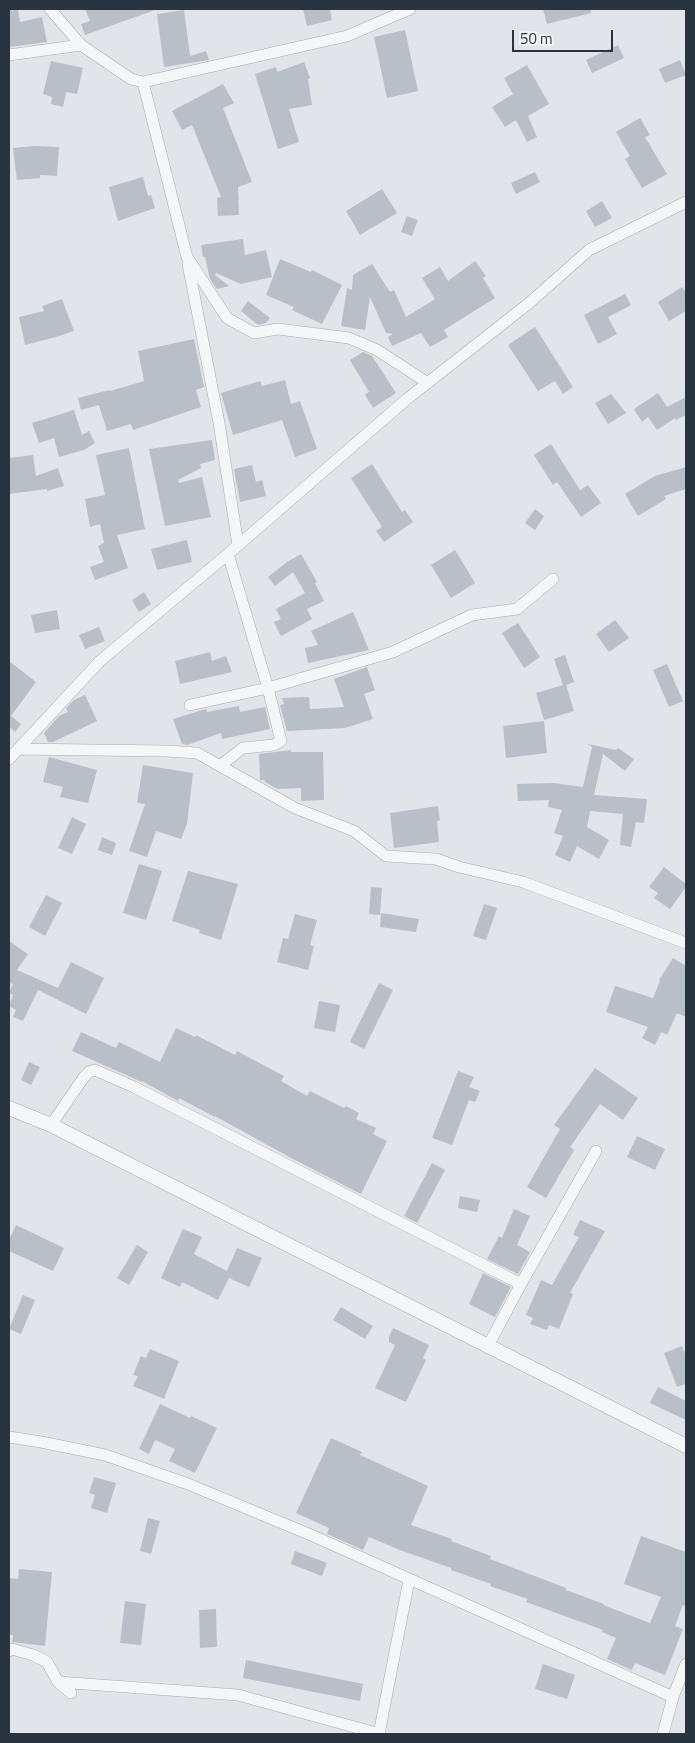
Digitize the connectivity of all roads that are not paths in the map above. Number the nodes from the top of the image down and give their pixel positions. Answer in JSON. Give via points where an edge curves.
{"nodes":[{"id":1,"x":50,"y":9,"type":"edge"},
{"id":2,"x":410,"y":9,"type":"edge"},
{"id":3,"x":81,"y":45,"type":"junction"},
{"id":4,"x":9,"y":55,"type":"edge"},
{"id":5,"x":143,"y":82,"type":"junction"},
{"id":6,"x":686,"y":202,"type":"edge"},
{"id":7,"x":187,"y":257,"type":"junction"},
{"id":8,"x":428,"y":383,"type":"junction"},
{"id":9,"x":238,"y":545,"type":"junction"},
{"id":10,"x":228,"y":554,"type":"junction"},
{"id":11,"x":553,"y":579,"type":"dead end"},
{"id":12,"x":268,"y":688,"type":"junction"},
{"id":13,"x":190,"y":706,"type":"dead end"},
{"id":14,"x":18,"y":749,"type":"junction"},
{"id":15,"x":9,"y":759,"type":"edge"},
{"id":16,"x":221,"y":765,"type":"junction"},
{"id":17,"x":686,"y":943,"type":"edge"},
{"id":18,"x":9,"y":1110,"type":"edge"},
{"id":19,"x":51,"y":1125,"type":"junction"},
{"id":20,"x":596,"y":1151,"type":"dead end"},
{"id":21,"x":521,"y":1284,"type":"junction"},
{"id":22,"x":489,"y":1344,"type":"junction"},
{"id":23,"x":9,"y":1437,"type":"edge"},
{"id":24,"x":686,"y":1446,"type":"edge"},
{"id":25,"x":409,"y":1580,"type":"junction"},
{"id":26,"x":9,"y":1651,"type":"edge"},
{"id":27,"x":686,"y":1664,"type":"edge"},
{"id":28,"x":58,"y":1682,"type":"junction"},
{"id":29,"x":71,"y":1694,"type":"dead end"},
{"id":30,"x":673,"y":1697,"type":"junction"},
{"id":31,"x":380,"y":1734,"type":"edge"},
{"id":32,"x":663,"y":1734,"type":"edge"}],
"edges":[{"from":1,"to":3,"type":"street"},
{"from":2,"to":5,"type":"street","via":[[347,36]]},
{"from":3,"to":4,"type":"street"},
{"from":3,"to":5,"type":"street","via":[[131,79]]},
{"from":5,"to":7,"type":"street"},
{"from":6,"to":8,"type":"street","via":[[589,250],[528,304]]},
{"from":7,"to":8,"type":"street","via":[[227,318],[254,333],[278,329],[349,338],[377,350]]},
{"from":7,"to":9,"type":"street"},
{"from":8,"to":9,"type":"street"},
{"from":9,"to":10,"type":"street"},
{"from":10,"to":12,"type":"street"},
{"from":10,"to":14,"type":"street","via":[[100,661]]},
{"from":11,"to":12,"type":"street","via":[[517,609],[472,615],[393,652]]},
{"from":12,"to":13,"type":"street"},
{"from":12,"to":16,"type":"street","via":[[281,740],[274,745],[243,748]]},
{"from":14,"to":15,"type":"street"},
{"from":14,"to":16,"type":"street","via":[[198,753]]},
{"from":16,"to":17,"type":"street","via":[[295,808],[354,831],[386,856],[436,859],[523,882]]},
{"from":18,"to":19,"type":"street"},
{"from":19,"to":21,"type":"street","via":[[84,1077],[95,1070]]},
{"from":19,"to":22,"type":"street"},
{"from":20,"to":21,"type":"street"},
{"from":21,"to":22,"type":"street"},
{"from":22,"to":24,"type":"street"},
{"from":23,"to":25,"type":"street","via":[[105,1455],[188,1484]]},
{"from":25,"to":30,"type":"street"},
{"from":25,"to":31,"type":"street"},
{"from":26,"to":28,"type":"street","via":[[33,1655],[46,1662]]},
{"from":27,"to":30,"type":"street"},
{"from":28,"to":29,"type":"street"},
{"from":28,"to":31,"type":"street","via":[[238,1695]]},
{"from":30,"to":32,"type":"street"}]}
